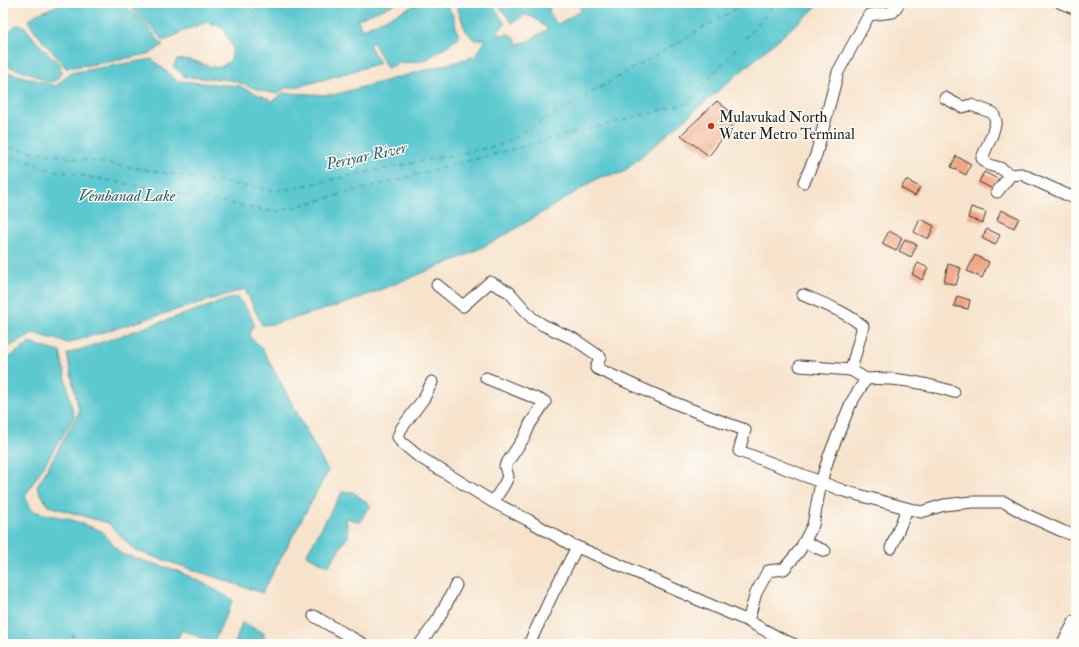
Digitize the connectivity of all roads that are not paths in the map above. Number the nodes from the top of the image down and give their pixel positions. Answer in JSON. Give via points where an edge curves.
{"nodes":[{"id":1,"x":899,"y":3,"type":"edge"},
{"id":2,"x":1061,"y":3,"type":"edge"},
{"id":3,"x":1076,"y":9,"type":"edge"},
{"id":4,"x":945,"y":98,"type":"dead end"},
{"id":5,"x":1011,"y":175,"type":"junction"},
{"id":6,"x":804,"y":182,"type":"dead end"},
{"id":7,"x":998,"y":192,"type":"dead end"},
{"id":8,"x":1076,"y":198,"type":"edge"},
{"id":9,"x":437,"y":285,"type":"dead end"},
{"id":10,"x":803,"y":295,"type":"dead end"},
{"id":11,"x":800,"y":366,"type":"dead end"},
{"id":12,"x":851,"y":370,"type":"junction"},
{"id":13,"x":486,"y":378,"type":"dead end"},
{"id":14,"x":866,"y":379,"type":"junction"},
{"id":15,"x":432,"y":382,"type":"dead end"},
{"id":16,"x":954,"y":392,"type":"dead end"},
{"id":17,"x":821,"y":482,"type":"junction"},
{"id":18,"x":493,"y":502,"type":"junction"},
{"id":19,"x":907,"y":509,"type":"junction"},
{"id":20,"x":1076,"y":536,"type":"edge"},
{"id":21,"x":804,"y":542,"type":"junction"},
{"id":22,"x":577,"y":547,"type":"junction"},
{"id":23,"x":891,"y":548,"type":"dead end"},
{"id":24,"x":825,"y":551,"type":"dead end"},
{"id":25,"x":456,"y":585,"type":"dead end"},
{"id":26,"x":314,"y":616,"type":"dead end"},
{"id":27,"x":748,"y":622,"type":"junction"},
{"id":28,"x":1076,"y":622,"type":"edge"},
{"id":29,"x":362,"y":644,"type":"edge"},
{"id":30,"x":420,"y":644,"type":"edge"},
{"id":31,"x":529,"y":644,"type":"edge"},
{"id":32,"x":793,"y":644,"type":"edge"},
{"id":33,"x":1064,"y":644,"type":"edge"}],
"edges":[{"from":1,"to":6,"type":"street","via":[[893,12],[870,15],[838,72],[816,154]]},
{"from":2,"to":3,"type":"street"},
{"from":4,"to":5,"type":"street","via":[[962,108],[971,105],[992,113],[996,121],[982,158],[989,165]]},
{"from":5,"to":7,"type":"street"},
{"from":5,"to":8,"type":"street","via":[[1021,174]]},
{"from":9,"to":17,"type":"street","via":[[463,306],[490,282],[509,292],[532,318],[574,339],[600,357],[596,368],[699,414],[745,430],[739,451]]},
{"from":10,"to":12,"type":"street","via":[[833,307],[863,326]]},
{"from":11,"to":12,"type":"street"},
{"from":12,"to":14,"type":"street"},
{"from":13,"to":18,"type":"street","via":[[545,402],[506,466],[508,477]]},
{"from":14,"to":16,"type":"street","via":[[883,378],[916,382]]},
{"from":14,"to":17,"type":"street","via":[[851,403]]},
{"from":15,"to":18,"type":"street","via":[[398,437],[418,456]]},
{"from":17,"to":19,"type":"street"},
{"from":17,"to":21,"type":"street","via":[[813,525]]},
{"from":18,"to":22,"type":"street"},
{"from":19,"to":20,"type":"street","via":[[921,512],[951,504],[1004,502]]},
{"from":19,"to":23,"type":"street"},
{"from":21,"to":24,"type":"street"},
{"from":21,"to":27,"type":"street","via":[[784,569],[768,571],[756,593]]},
{"from":22,"to":27,"type":"street"},
{"from":22,"to":31,"type":"street"},
{"from":25,"to":30,"type":"street","via":[[439,618]]},
{"from":26,"to":29,"type":"street"},
{"from":27,"to":32,"type":"street"},
{"from":28,"to":33,"type":"street"}]}
